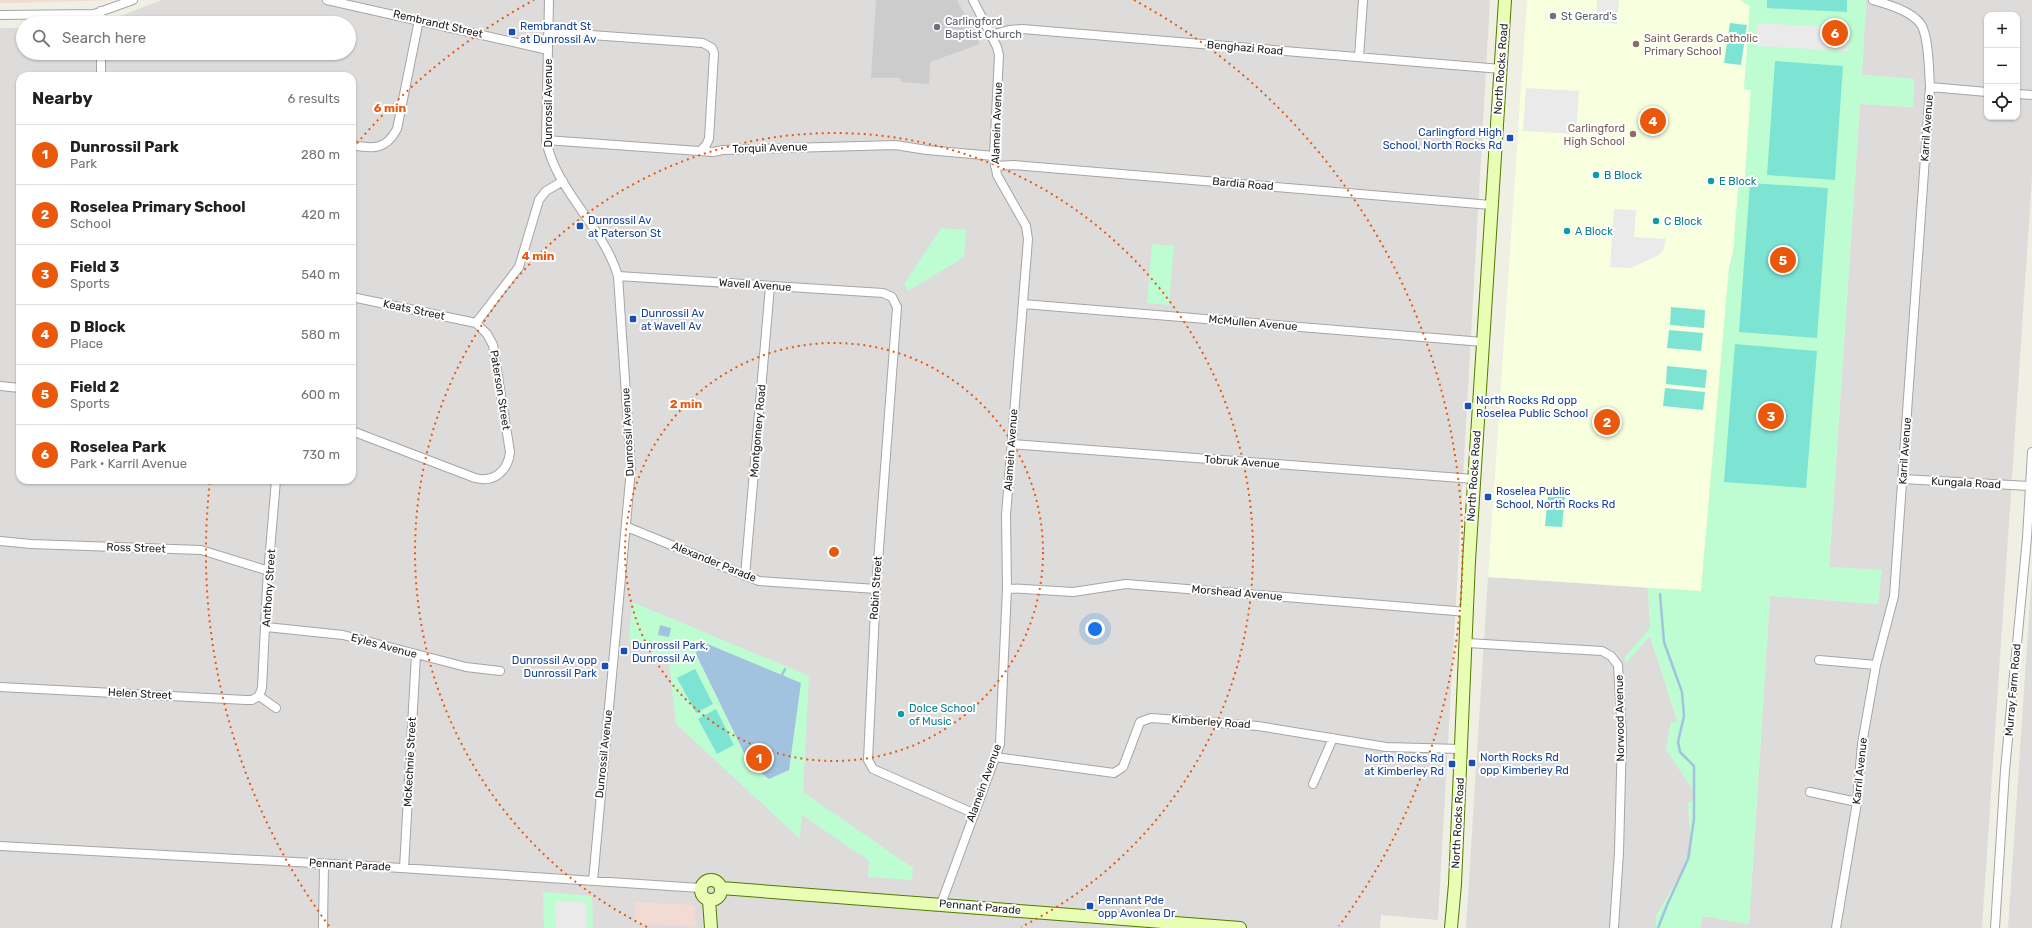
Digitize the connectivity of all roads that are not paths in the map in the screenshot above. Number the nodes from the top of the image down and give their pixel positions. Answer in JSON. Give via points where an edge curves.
{"nodes":[{"id":1,"x":133,"y":0,"type":"edge"},
{"id":2,"x":327,"y":0,"type":"edge"},
{"id":3,"x":549,"y":0,"type":"edge"},
{"id":4,"x":973,"y":0,"type":"edge"},
{"id":5,"x":1363,"y":0,"type":"edge"},
{"id":6,"x":1505,"y":0,"type":"edge"},
{"id":7,"x":1873,"y":0,"type":"edge"},
{"id":8,"x":101,"y":12,"type":"junction"},
{"id":9,"x":0,"y":15,"type":"edge"},
{"id":10,"x":101,"y":16,"type":"edge"},
{"id":11,"x":420,"y":20,"type":"junction"},
{"id":12,"x":549,"y":32,"type":"junction"},
{"id":13,"x":991,"y":35,"type":"junction"},
{"id":14,"x":548,"y":50,"type":"junction"},
{"id":15,"x":1359,"y":57,"type":"junction"},
{"id":16,"x":101,"y":60,"type":"edge"},
{"id":17,"x":1500,"y":69,"type":"junction"},
{"id":18,"x":101,"y":72,"type":"edge"},
{"id":19,"x":1930,"y":87,"type":"junction"},
{"id":20,"x":1984,"y":92,"type":"edge"},
{"id":21,"x":2020,"y":94,"type":"edge"},
{"id":22,"x":2032,"y":95,"type":"edge"},
{"id":23,"x":546,"y":140,"type":"junction"},
{"id":24,"x":356,"y":145,"type":"edge"},
{"id":25,"x":700,"y":151,"type":"junction"},
{"id":26,"x":994,"y":156,"type":"junction"},
{"id":27,"x":995,"y":166,"type":"junction"},
{"id":28,"x":563,"y":181,"type":"junction"},
{"id":29,"x":1491,"y":205,"type":"junction"},
{"id":30,"x":618,"y":276,"type":"junction"},
{"id":31,"x":770,"y":286,"type":"junction"},
{"id":32,"x":892,"y":296,"type":"joint"},
{"id":33,"x":356,"y":298,"type":"edge"},
{"id":34,"x":1023,"y":304,"type":"junction"},
{"id":35,"x":476,"y":323,"type":"junction"},
{"id":36,"x":1483,"y":342,"type":"junction"},
{"id":37,"x":0,"y":386,"type":"edge"},
{"id":38,"x":16,"y":388,"type":"edge"},
{"id":39,"x":356,"y":433,"type":"edge"},
{"id":40,"x":1011,"y":444,"type":"junction"},
{"id":41,"x":2032,"y":452,"type":"edge"},
{"id":42,"x":1474,"y":479,"type":"junction"},
{"id":43,"x":1903,"y":479,"type":"junction"},
{"id":44,"x":276,"y":484,"type":"edge"},
{"id":45,"x":2029,"y":486,"type":"junction"},
{"id":46,"x":627,"y":527,"type":"junction"},
{"id":47,"x":2030,"y":538,"type":"edge"},
{"id":48,"x":0,"y":541,"type":"edge"},
{"id":49,"x":269,"y":571,"type":"junction"},
{"id":50,"x":745,"y":576,"type":"junction"},
{"id":51,"x":1007,"y":588,"type":"junction"},
{"id":52,"x":876,"y":589,"type":"junction"},
{"id":53,"x":1468,"y":612,"type":"junction"},
{"id":54,"x":266,"y":627,"type":"junction"},
{"id":55,"x":1467,"y":643,"type":"junction"},
{"id":56,"x":416,"y":655,"type":"junction"},
{"id":57,"x":1819,"y":660,"type":"dead end"},
{"id":58,"x":1876,"y":666,"type":"junction"},
{"id":59,"x":500,"y":671,"type":"dead end"},
{"id":60,"x":0,"y":687,"type":"edge"},
{"id":61,"x":259,"y":696,"type":"junction"},
{"id":62,"x":276,"y":708,"type":"dead end"},
{"id":63,"x":1333,"y":738,"type":"junction"},
{"id":64,"x":1461,"y":749,"type":"junction"},
{"id":65,"x":995,"y":757,"type":"junction"},
{"id":66,"x":1313,"y":784,"type":"dead end"},
{"id":67,"x":1810,"y":792,"type":"dead end"},
{"id":68,"x":1857,"y":802,"type":"junction"},
{"id":69,"x":974,"y":813,"type":"junction"},
{"id":70,"x":0,"y":846,"type":"edge"},
{"id":71,"x":324,"y":864,"type":"junction"},
{"id":72,"x":404,"y":868,"type":"junction"},
{"id":73,"x":593,"y":881,"type":"junction"},
{"id":74,"x":700,"y":888,"type":"junction"},
{"id":75,"x":721,"y":888,"type":"junction"},
{"id":76,"x":709,"y":900,"type":"junction"},
{"id":77,"x":941,"y":904,"type":"junction"},
{"id":78,"x":1112,"y":923,"type":"edge"},
{"id":79,"x":323,"y":928,"type":"edge"},
{"id":80,"x":711,"y":928,"type":"edge"},
{"id":81,"x":1240,"y":928,"type":"edge"},
{"id":82,"x":1451,"y":928,"type":"edge"},
{"id":83,"x":1614,"y":928,"type":"edge"},
{"id":84,"x":1836,"y":928,"type":"edge"},
{"id":85,"x":1995,"y":928,"type":"edge"}],
"edges":[{"from":1,"to":8,"type":"street"},
{"from":2,"to":11,"type":"street","name":"Rembrandt Street"},
{"from":3,"to":12,"type":"street","name":"Dunrossil Avenue"},
{"from":4,"to":13,"type":"street","name":"Alamein Avenue"},
{"from":5,"to":15,"type":"street"},
{"from":6,"to":17,"type":"street","name":"North Rocks Road"},
{"from":7,"to":19,"type":"street","name":"Karril Avenue","via":[[1899,9],[1920,24],[1928,49]]},
{"from":8,"to":9,"type":"street","via":[[82,15]]},
{"from":8,"to":10,"type":"street"},
{"from":11,"to":14,"type":"street","name":"Rembrandt Street"},
{"from":11,"to":24,"type":"street","via":[[397,129],[391,139],[379,146],[368,148]]},
{"from":12,"to":14,"type":"street","name":"Dunrossil Avenue"},
{"from":12,"to":25,"type":"street","via":[[703,43],[712,48],[714,53],[709,139]]},
{"from":13,"to":15,"type":"street","name":"Benghazi Road","via":[[1022,29]]},
{"from":13,"to":26,"type":"street","name":"Alamein Avenue","via":[[999,59]]},
{"from":14,"to":23,"type":"street","name":"Dunrossil Avenue"},
{"from":15,"to":17,"type":"street","name":"Benghazi Road"},
{"from":16,"to":18,"type":"street"},
{"from":17,"to":29,"type":"street","name":"North Rocks Road"},
{"from":19,"to":20,"type":"street"},
{"from":19,"to":43,"type":"street","name":"Karril Avenue"},
{"from":21,"to":22,"type":"street"},
{"from":23,"to":25,"type":"street","name":"Torquil Avenue"},
{"from":23,"to":28,"type":"street","name":"Dunrossil Avenue","via":[[552,162]]},
{"from":25,"to":26,"type":"street","name":"Torquil Avenue","via":[[895,145]]},
{"from":26,"to":27,"type":"street","name":"Alamein Avenue"},
{"from":27,"to":29,"type":"street","name":"Bardia Road","via":[[1022,166]]},
{"from":27,"to":34,"type":"street","name":"Alamein Avenue","via":[[997,175],[1028,234]]},
{"from":28,"to":30,"type":"street","name":"Dunrossil Avenue","via":[[608,253]]},
{"from":28,"to":35,"type":"street","via":[[546,191],[538,200],[519,267]]},
{"from":29,"to":36,"type":"street","name":"North Rocks Road"},
{"from":30,"to":31,"type":"street","name":"Wavell Avenue"},
{"from":30,"to":46,"type":"street","name":"Dunrossil Avenue","via":[[632,469]]},
{"from":31,"to":32,"type":"street","name":"Wavell Avenue","via":[[883,293]]},
{"from":31,"to":50,"type":"street","name":"Montgomery Road"},
{"from":32,"to":52,"type":"street","name":"Robin Street","via":[[896,307]]},
{"from":33,"to":35,"type":"street","name":"Keats Street"},
{"from":34,"to":36,"type":"street","name":"McMullen Avenue"},
{"from":34,"to":40,"type":"street","name":"Alamein Avenue"},
{"from":35,"to":39,"type":"street","name":"Paterson Street","via":[[493,345],[502,393],[510,452],[507,464],[499,474],[492,478],[472,477]]},
{"from":36,"to":42,"type":"street","name":"North Rocks Road"},
{"from":37,"to":38,"type":"street"},
{"from":40,"to":42,"type":"street","name":"Tobruk Avenue"},
{"from":40,"to":51,"type":"street","name":"Alamein Avenue","via":[[1006,515]]},
{"from":41,"to":45,"type":"street","name":"Murray Farm Road"},
{"from":42,"to":53,"type":"street","name":"North Rocks Road"},
{"from":43,"to":45,"type":"street","name":"Kungala Road"},
{"from":43,"to":58,"type":"street","name":"Karril Avenue","via":[[1894,596]]},
{"from":44,"to":49,"type":"street","name":"Anthony Street"},
{"from":45,"to":47,"type":"street","name":"Murray Farm Road"},
{"from":46,"to":50,"type":"street","name":"Alexander Parade"},
{"from":46,"to":73,"type":"street","name":"Dunrossil Avenue"},
{"from":47,"to":85,"type":"street","name":"Murray Farm Road","via":[[2005,770]]},
{"from":48,"to":49,"type":"street","name":"Ross Street","via":[[201,550]]},
{"from":49,"to":54,"type":"street","name":"Anthony Street"},
{"from":50,"to":52,"type":"street","name":"Alexander Parade","via":[[759,581]]},
{"from":51,"to":53,"type":"street","name":"Morshead Avenue","via":[[1072,592],[1126,584]]},
{"from":51,"to":65,"type":"street","name":"Alamein Avenue","via":[[1000,744]]},
{"from":52,"to":69,"type":"street","name":"Robin Street","via":[[868,760],[873,769]]},
{"from":53,"to":55,"type":"street","name":"North Rocks Road"},
{"from":54,"to":56,"type":"street","name":"Eyles Avenue","via":[[343,635]]},
{"from":54,"to":61,"type":"street","name":"Anthony Street","via":[[262,688]]},
{"from":55,"to":64,"type":"street","name":"North Rocks Road"},
{"from":55,"to":83,"type":"street","name":"Norwood Avenue","via":[[1602,651],[1611,656],[1618,665],[1622,735]]},
{"from":56,"to":59,"type":"street","name":"Eyles Avenue","via":[[466,667]]},
{"from":56,"to":72,"type":"street","name":"McKechnie Street"},
{"from":57,"to":58,"type":"street"},
{"from":58,"to":68,"type":"street","name":"Karril Avenue","via":[[1862,744]]},
{"from":60,"to":61,"type":"street","name":"Helen Street","via":[[246,700]]},
{"from":61,"to":62,"type":"street"},
{"from":63,"to":64,"type":"street","name":"Kimberley Road","via":[[1386,747]]},
{"from":63,"to":65,"type":"street","name":"Kimberley Road","via":[[1254,725],[1151,718],[1140,722],[1123,766],[1114,774]]},
{"from":63,"to":66,"type":"street"},
{"from":64,"to":82,"type":"street","name":"North Rocks Road"},
{"from":65,"to":69,"type":"street","name":"Alamein Avenue"},
{"from":67,"to":68,"type":"street"},
{"from":68,"to":84,"type":"street","name":"Karril Avenue"},
{"from":69,"to":77,"type":"street","name":"Alamein Avenue"},
{"from":70,"to":71,"type":"street","name":"Pennant Parade"},
{"from":71,"to":72,"type":"street","name":"Pennant Parade"},
{"from":71,"to":79,"type":"street"},
{"from":72,"to":73,"type":"street","name":"Pennant Parade"},
{"from":73,"to":74,"type":"street","name":"Pennant Parade"},
{"from":74,"to":75,"type":"street","via":[[703,882],[709,880],[715,880]]},
{"from":74,"to":76,"type":"street","via":[[703,897]]},
{"from":75,"to":76,"type":"street","via":[[718,897]]},
{"from":75,"to":77,"type":"street","name":"Pennant Parade"},
{"from":76,"to":80,"type":"street"},
{"from":77,"to":78,"type":"street","name":"Pennant Parade"},
{"from":78,"to":81,"type":"street","name":"Pennant Parade"}]}
